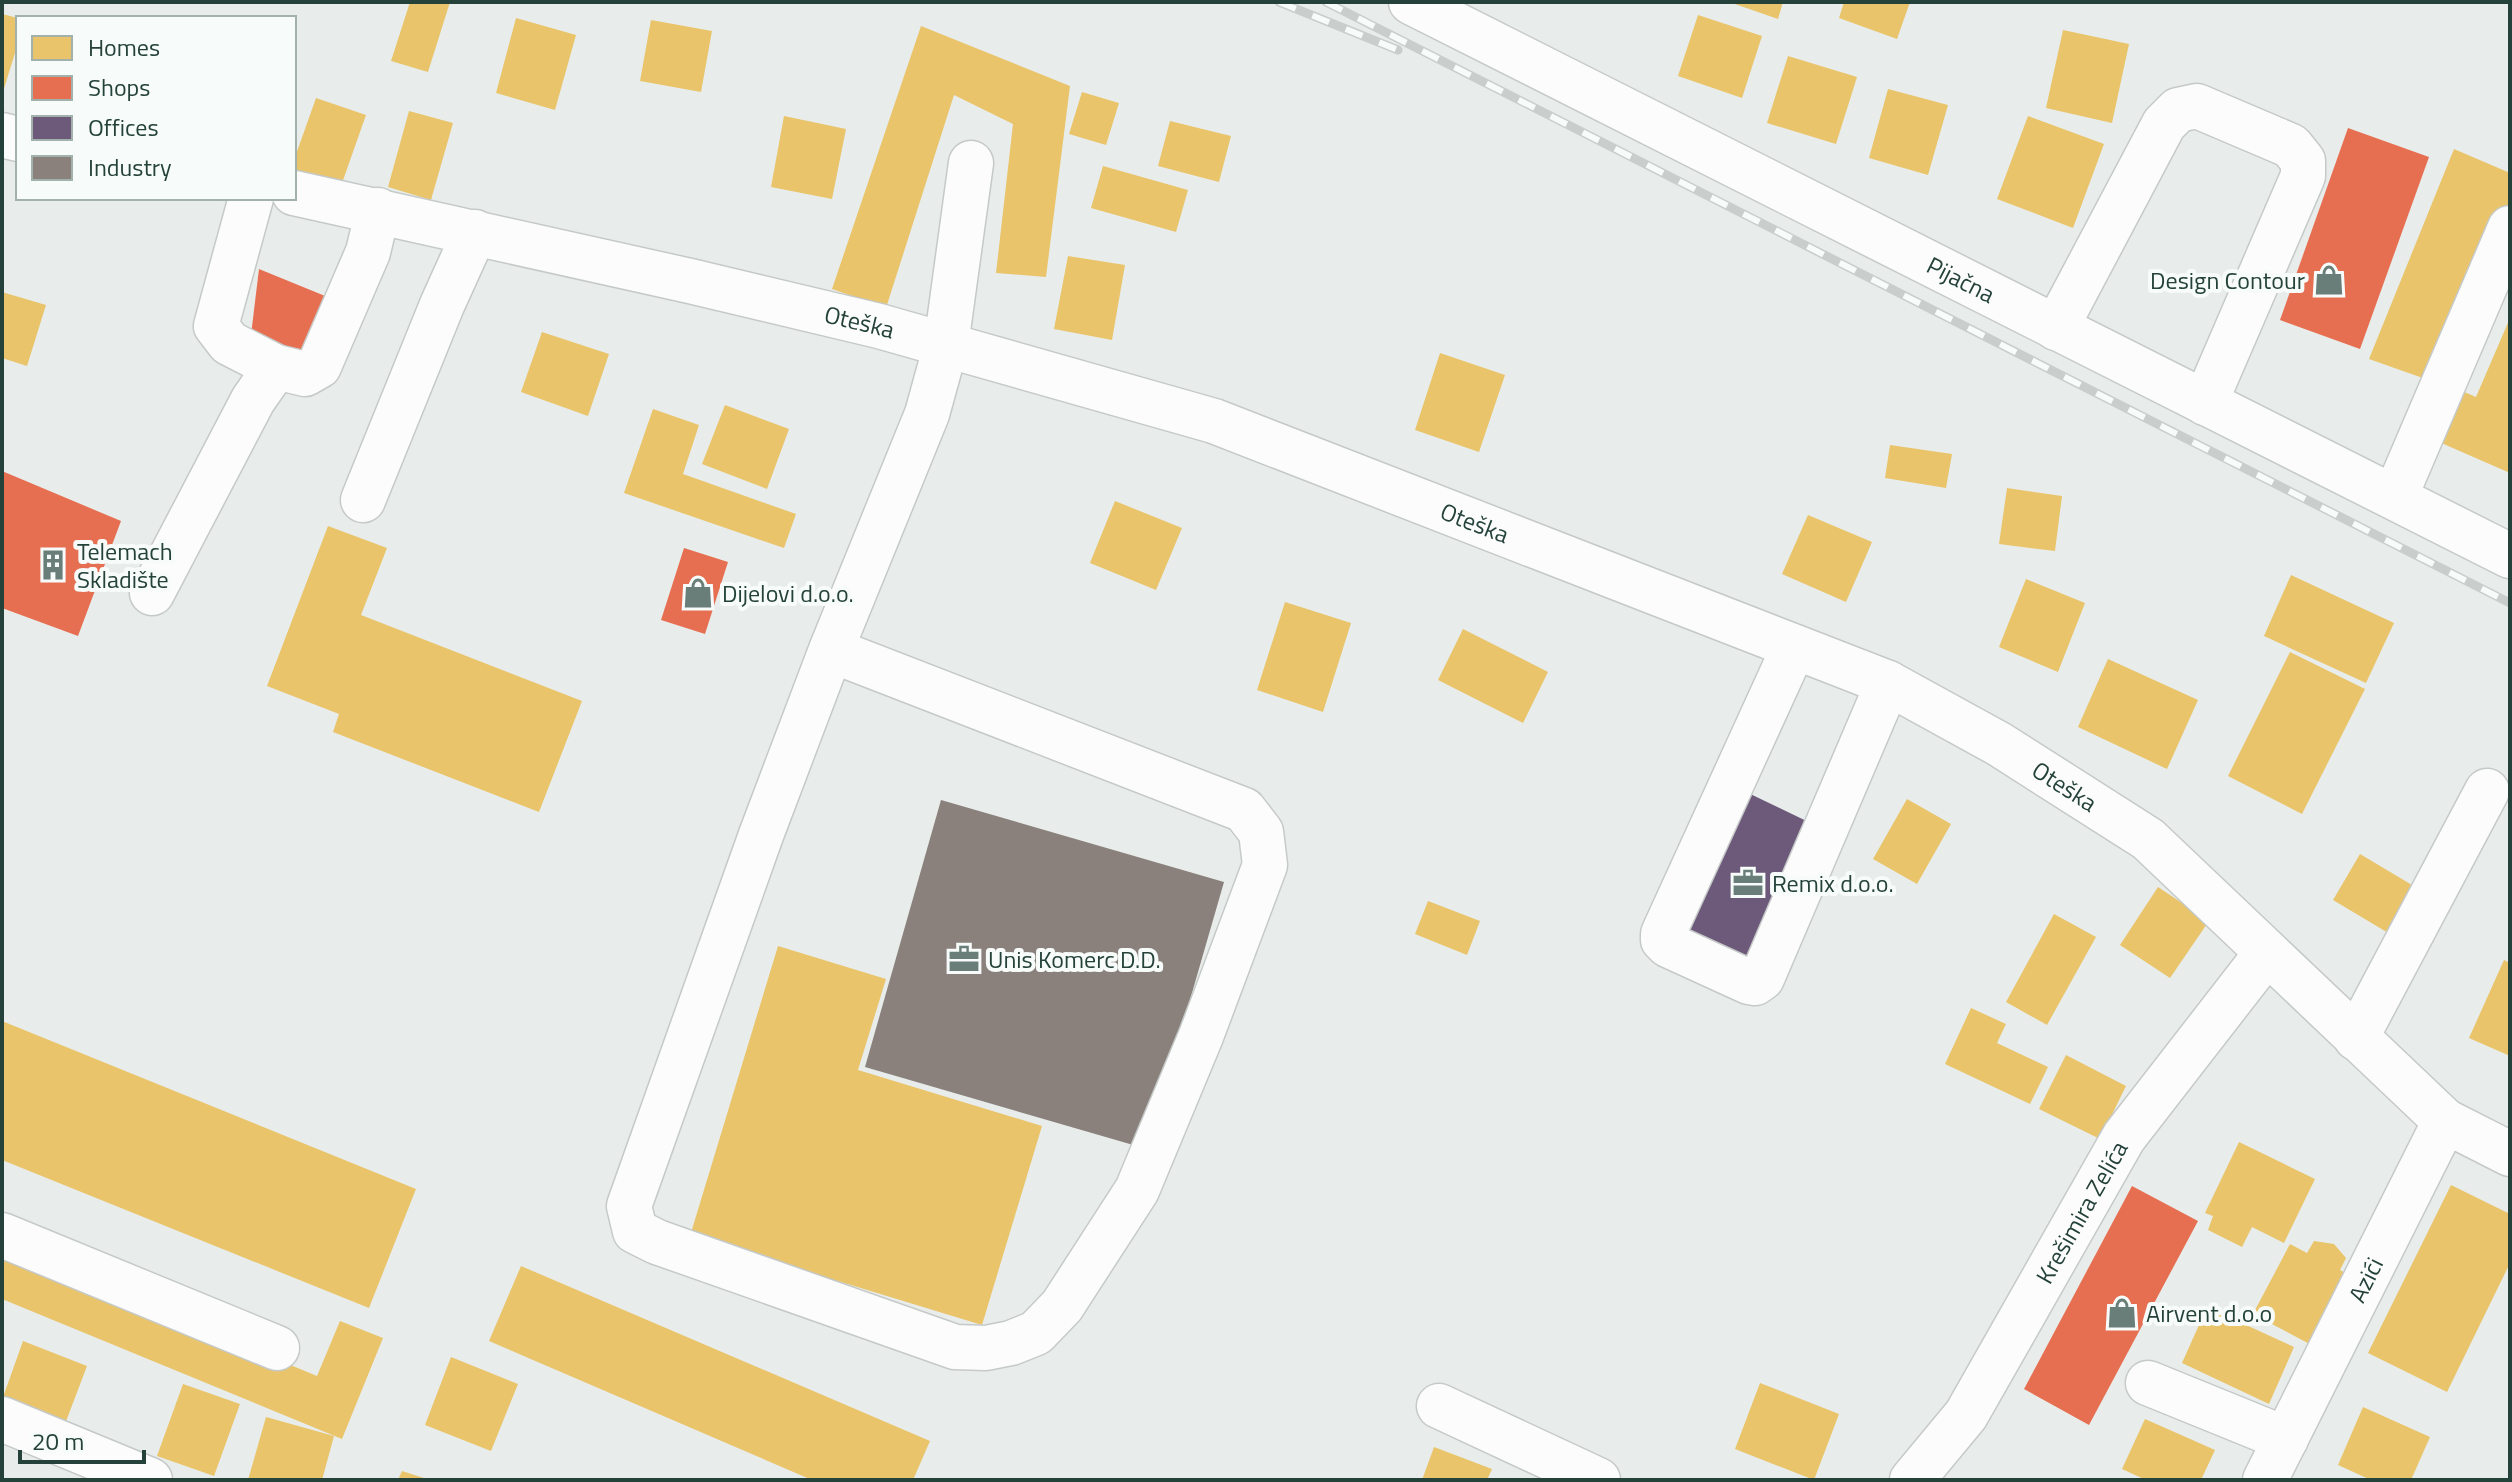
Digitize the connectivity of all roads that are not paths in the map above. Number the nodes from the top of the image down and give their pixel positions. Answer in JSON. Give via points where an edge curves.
{"nodes":[{"id":1,"x":1411,"y":2,"type":"edge"},
{"id":2,"x":971,"y":163,"type":"dead end"},
{"id":3,"x":296,"y":193,"type":"edge"},
{"id":4,"x":250,"y":200,"type":"edge"},
{"id":5,"x":378,"y":210,"type":"junction"},
{"id":6,"x":2510,"y":228,"type":"edge"},
{"id":7,"x":475,"y":232,"type":"junction"},
{"id":8,"x":2056,"y":328,"type":"junction"},
{"id":9,"x":946,"y":345,"type":"junction"},
{"id":10,"x":276,"y":367,"type":"junction"},
{"id":11,"x":2205,"y":403,"type":"junction"},
{"id":12,"x":2395,"y":497,"type":"junction"},
{"id":13,"x":363,"y":500,"type":"dead end"},
{"id":14,"x":2510,"y":556,"type":"edge"},
{"id":15,"x":152,"y":593,"type":"dead end"},
{"id":16,"x":1794,"y":647,"type":"junction"},
{"id":17,"x":831,"y":650,"type":"junction"},
{"id":18,"x":1888,"y":683,"type":"junction"},
{"id":19,"x":2487,"y":791,"type":"dead end"},
{"id":20,"x":2266,"y":954,"type":"junction"},
{"id":21,"x":2356,"y":1038,"type":"junction"},
{"id":22,"x":2445,"y":1121,"type":"junction"},
{"id":23,"x":2510,"y":1154,"type":"edge"},
{"id":24,"x":2,"y":1235,"type":"edge"},
{"id":25,"x":277,"y":1348,"type":"dead end"},
{"id":26,"x":2148,"y":1383,"type":"dead end"},
{"id":27,"x":1439,"y":1406,"type":"dead end"},
{"id":28,"x":2,"y":1419,"type":"edge"},
{"id":29,"x":2286,"y":1439,"type":"junction"},
{"id":30,"x":150,"y":1480,"type":"edge"},
{"id":31,"x":1598,"y":1480,"type":"edge"},
{"id":32,"x":1912,"y":1480,"type":"edge"},
{"id":33,"x":2265,"y":1480,"type":"edge"}],
"edges":[{"from":1,"to":8,"type":"street","name":"Pijačna"},
{"from":2,"to":9,"type":"street"},
{"from":3,"to":5,"type":"street","name":"Oteška"},
{"from":4,"to":10,"type":"street","via":[[216,326],[229,343]]},
{"from":5,"to":7,"type":"street","name":"Oteška"},
{"from":5,"to":10,"type":"street","via":[[368,252],[319,366],[305,374]]},
{"from":6,"to":12,"type":"street"},
{"from":7,"to":9,"type":"street","name":"Oteška"},
{"from":7,"to":13,"type":"street"},
{"from":8,"to":11,"type":"street","name":"Pijačna"},
{"from":8,"to":11,"type":"street","via":[[2164,124],[2178,110],[2197,106],[2291,146],[2303,161],[2303,176]]},
{"from":9,"to":16,"type":"street","name":"Oteška","via":[[1214,421]]},
{"from":9,"to":17,"type":"street","via":[[927,414]]},
{"from":10,"to":15,"type":"street","via":[[253,400]]},
{"from":11,"to":12,"type":"street","name":"Pijačna"},
{"from":12,"to":14,"type":"street","name":"Pijačna"},
{"from":16,"to":18,"type":"street","name":"Oteška"},
{"from":16,"to":18,"type":"street","via":[[1663,934],[1668,945],[1749,982],[1762,978]]},
{"from":17,"to":17,"type":"street","via":[[629,1206],[635,1231],[955,1347],[1011,1343],[1036,1333],[1062,1306],[1137,1190],[1265,865],[1261,832],[1244,810]]},
{"from":18,"to":20,"type":"street","name":"Oteška","via":[[1999,744],[2148,839]]},
{"from":19,"to":21,"type":"street"},
{"from":20,"to":21,"type":"street","name":"Oteška"},
{"from":20,"to":32,"type":"street","name":"Krešimira Zelića","via":[[2124,1137],[1966,1415]]},
{"from":21,"to":22,"type":"street","name":"Oteška"},
{"from":22,"to":23,"type":"street","name":"Oteška"},
{"from":22,"to":29,"type":"street","name":"Azići"},
{"from":24,"to":25,"type":"street"},
{"from":26,"to":29,"type":"street"},
{"from":27,"to":31,"type":"street"},
{"from":28,"to":30,"type":"street"},
{"from":29,"to":33,"type":"street","name":"Azići"}]}
